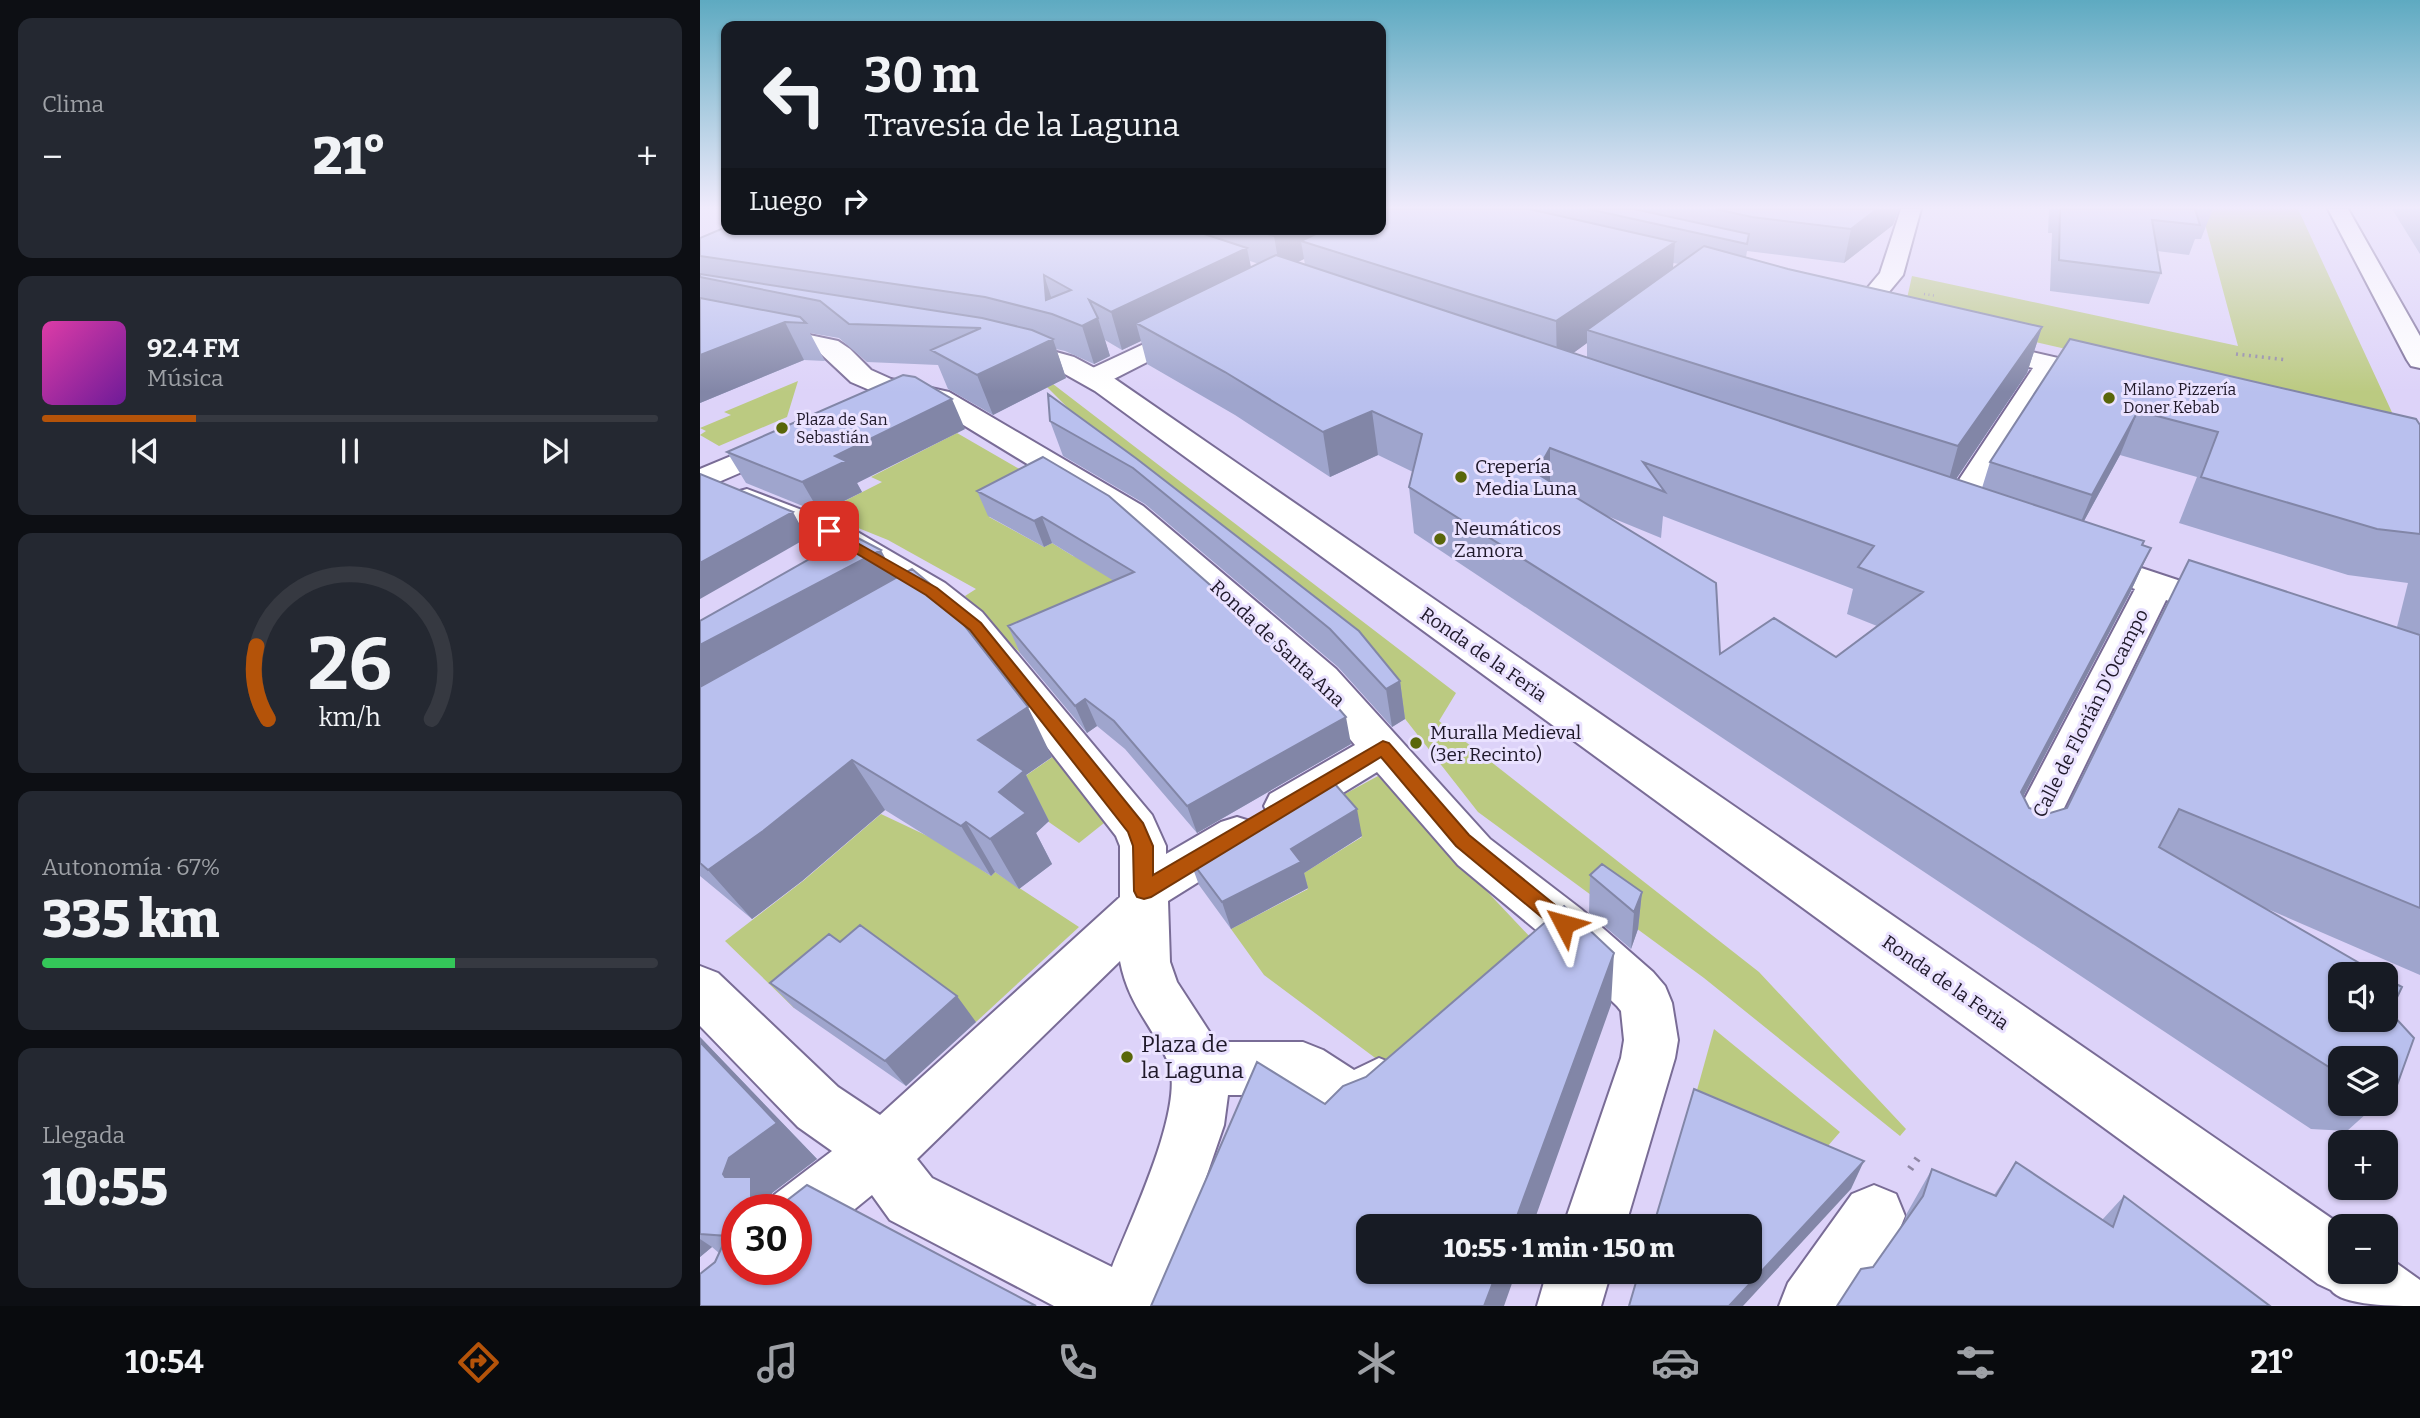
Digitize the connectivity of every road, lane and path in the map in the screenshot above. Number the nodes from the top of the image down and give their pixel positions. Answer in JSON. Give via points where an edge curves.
{"nodes":[{"id":1,"x":1892,"y":270,"type":"edge"},
{"id":2,"x":2371,"y":270,"type":"edge"},
{"id":3,"x":1855,"y":285,"type":"edge"},
{"id":4,"x":1879,"y":291,"type":"junction"},
{"id":5,"x":700,"y":298,"type":"edge"},
{"id":6,"x":1829,"y":311,"type":"edge"},
{"id":7,"x":700,"y":320,"type":"edge"},
{"id":8,"x":1208,"y":321,"type":"edge"},
{"id":9,"x":863,"y":324,"type":"edge"},
{"id":10,"x":972,"y":341,"type":"edge"},
{"id":11,"x":1954,"y":341,"type":"edge"},
{"id":12,"x":2236,"y":354,"type":"dead end"},
{"id":13,"x":2287,"y":360,"type":"dead end"},
{"id":14,"x":2420,"y":360,"type":"edge"},
{"id":15,"x":2049,"y":364,"type":"junction"},
{"id":16,"x":1094,"y":378,"type":"junction"},
{"id":17,"x":2129,"y":383,"type":"edge"},
{"id":18,"x":905,"y":390,"type":"junction"},
{"id":19,"x":867,"y":407,"type":"edge"},
{"id":20,"x":804,"y":435,"type":"edge"},
{"id":21,"x":701,"y":481,"type":"edge"},
{"id":22,"x":1952,"y":513,"type":"edge"},
{"id":23,"x":2054,"y":549,"type":"edge"},
{"id":24,"x":2156,"y":584,"type":"junction"},
{"id":25,"x":940,"y":598,"type":"junction"},
{"id":26,"x":2244,"y":615,"type":"edge"},
{"id":27,"x":904,"y":619,"type":"edge"},
{"id":28,"x":1383,"y":748,"type":"junction"},
{"id":29,"x":2025,"y":842,"type":"edge"},
{"id":30,"x":1144,"y":898,"type":"junction"},
{"id":31,"x":700,"y":990,"type":"edge"},
{"id":32,"x":1419,"y":1050,"type":"edge"},
{"id":33,"x":1200,"y":1069,"type":"junction"},
{"id":34,"x":883,"y":1152,"type":"junction"},
{"id":35,"x":812,"y":1203,"type":"edge"},
{"id":36,"x":1598,"y":1214,"type":"edge"},
{"id":37,"x":1874,"y":1216,"type":"dead end"},
{"id":38,"x":2328,"y":1253,"type":"edge"},
{"id":39,"x":1575,"y":1284,"type":"edge"},
{"id":40,"x":2372,"y":1284,"type":"edge"},
{"id":41,"x":1121,"y":1306,"type":"edge"},
{"id":42,"x":1130,"y":1306,"type":"edge"},
{"id":43,"x":1569,"y":1306,"type":"edge"},
{"id":44,"x":1811,"y":1306,"type":"edge"},
{"id":45,"x":2402,"y":1306,"type":"edge"}],
"edges":[{"from":1,"to":4,"type":"street"},
{"from":2,"to":14,"type":"street"},
{"from":3,"to":4,"type":"street"},
{"from":4,"to":6,"type":"street","via":[[1867,320]]},
{"from":5,"to":9,"type":"street"},
{"from":7,"to":18,"type":"street","name":"Ronda de Santa Ana","via":[[821,344],[836,351],[861,376]]},
{"from":8,"to":16,"type":"street"},
{"from":10,"to":16,"type":"street","name":"Ronda de la Feria","via":[[1045,356]]},
{"from":11,"to":15,"type":"street"},
{"from":12,"to":13,"type":"path"},
{"from":15,"to":17,"type":"street"},
{"from":15,"to":22,"type":"street"},
{"from":16,"to":38,"type":"street","name":"Ronda de la Feria"},
{"from":18,"to":19,"type":"street"},
{"from":18,"to":28,"type":"street","name":"Ronda de Santa Ana","via":[[945,401],[1131,513],[1322,679]]},
{"from":20,"to":21,"type":"street"},
{"from":21,"to":25,"type":"street","via":[[836,534]]},
{"from":23,"to":24,"type":"street","name":"Calle de Florián D'Ocampo"},
{"from":24,"to":26,"type":"street","name":"Calle de Florián D'Ocampo"},
{"from":24,"to":29,"type":"street","name":"Calle de Florián D'Ocampo"},
{"from":25,"to":27,"type":"street"},
{"from":25,"to":30,"type":"street","via":[[975,627],[1136,828],[1143,846]]},
{"from":28,"to":30,"type":"street"},
{"from":28,"to":36,"type":"street","name":"Ronda de Santa Ana","via":[[1548,937],[1635,989],[1646,1003],[1648,1058]]},
{"from":30,"to":33,"type":"street","via":[[1144,962],[1154,992],[1186,1038]]},
{"from":30,"to":34,"type":"street"},
{"from":31,"to":34,"type":"street","via":[[818,1107]]},
{"from":32,"to":33,"type":"street","via":[[1357,1104],[1303,1069]]},
{"from":33,"to":42,"type":"street","via":[[1195,1125]]},
{"from":34,"to":35,"type":"street"},
{"from":34,"to":41,"type":"street","via":[[911,1199]]},
{"from":37,"to":44,"type":"street"},
{"from":39,"to":43,"type":"street"},
{"from":40,"to":45,"type":"street"}]}
